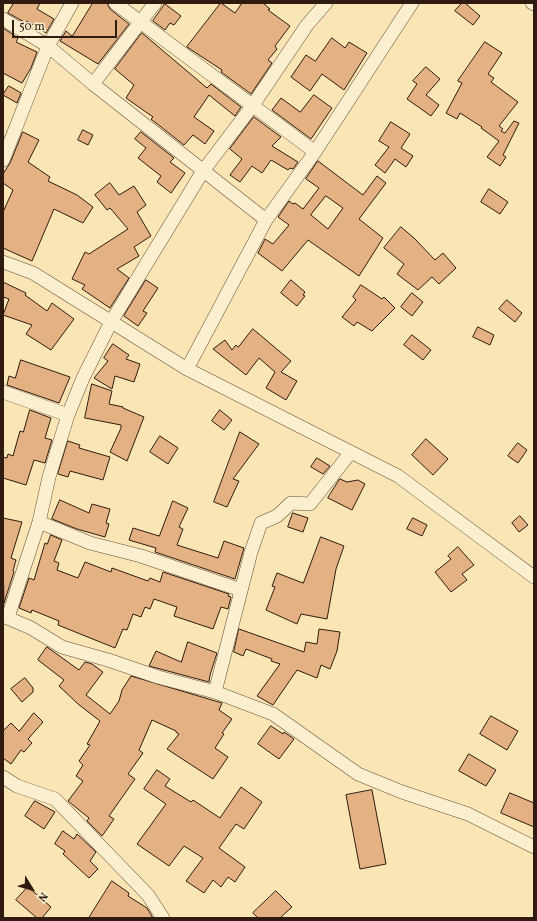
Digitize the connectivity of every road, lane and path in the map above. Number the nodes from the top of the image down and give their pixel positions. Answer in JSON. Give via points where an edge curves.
{"nodes":[{"id":1,"x":72,"y":3,"type":"edge"},
{"id":2,"x":115,"y":3,"type":"edge"},
{"id":3,"x":155,"y":3,"type":"edge"},
{"id":4,"x":326,"y":3,"type":"edge"},
{"id":5,"x":412,"y":3,"type":"edge"},
{"id":6,"x":3,"y":19,"type":"edge"},
{"id":7,"x":142,"y":22,"type":"junction"},
{"id":8,"x":48,"y":46,"type":"junction"},
{"id":9,"x":93,"y":84,"type":"junction"},
{"id":10,"x":253,"y":105,"type":"junction"},
{"id":11,"x":314,"y":152,"type":"junction"},
{"id":12,"x":4,"y":153,"type":"edge"},
{"id":13,"x":203,"y":171,"type":"junction"},
{"id":14,"x":266,"y":220,"type":"junction"},
{"id":15,"x":3,"y":262,"type":"edge"},
{"id":16,"x":111,"y":322,"type":"junction"},
{"id":17,"x":187,"y":369,"type":"junction"},
{"id":18,"x":3,"y":392,"type":"edge"},
{"id":19,"x":68,"y":415,"type":"junction"},
{"id":20,"x":351,"y":452,"type":"junction"},
{"id":21,"x":38,"y":522,"type":"junction"},
{"id":22,"x":534,"y":577,"type":"edge"},
{"id":23,"x":241,"y":590,"type":"junction"},
{"id":24,"x":5,"y":616,"type":"edge"},
{"id":25,"x":215,"y":692,"type":"junction"},
{"id":26,"x":3,"y":777,"type":"edge"},
{"id":27,"x":534,"y":847,"type":"edge"},
{"id":28,"x":164,"y":918,"type":"edge"}],
"edges":[{"from":1,"to":8,"type":"street"},
{"from":2,"to":7,"type":"street"},
{"from":3,"to":7,"type":"street"},
{"from":4,"to":10,"type":"street","via":[[307,25]]},
{"from":5,"to":11,"type":"street"},
{"from":6,"to":8,"type":"street"},
{"from":7,"to":9,"type":"street"},
{"from":7,"to":10,"type":"street"},
{"from":8,"to":9,"type":"street"},
{"from":8,"to":12,"type":"street"},
{"from":9,"to":13,"type":"street"},
{"from":10,"to":11,"type":"street"},
{"from":10,"to":13,"type":"street"},
{"from":11,"to":14,"type":"street"},
{"from":13,"to":14,"type":"street"},
{"from":13,"to":16,"type":"street"},
{"from":14,"to":17,"type":"street"},
{"from":15,"to":16,"type":"street","via":[[34,273]]},
{"from":16,"to":17,"type":"street"},
{"from":16,"to":19,"type":"street"},
{"from":17,"to":20,"type":"street"},
{"from":18,"to":19,"type":"street"},
{"from":19,"to":21,"type":"street"},
{"from":20,"to":22,"type":"street","via":[[398,476]]},
{"from":20,"to":23,"type":"street","via":[[310,504],[291,503],[277,516],[261,523],[250,552]]},
{"from":21,"to":23,"type":"street","via":[[90,542],[141,556]]},
{"from":21,"to":24,"type":"street"},
{"from":23,"to":25,"type":"street"},
{"from":24,"to":25,"type":"street","via":[[62,647]]},
{"from":25,"to":27,"type":"street","via":[[273,714],[358,774],[468,814]]},
{"from":26,"to":28,"type":"street","via":[[17,786],[55,799],[148,895]]}]}
